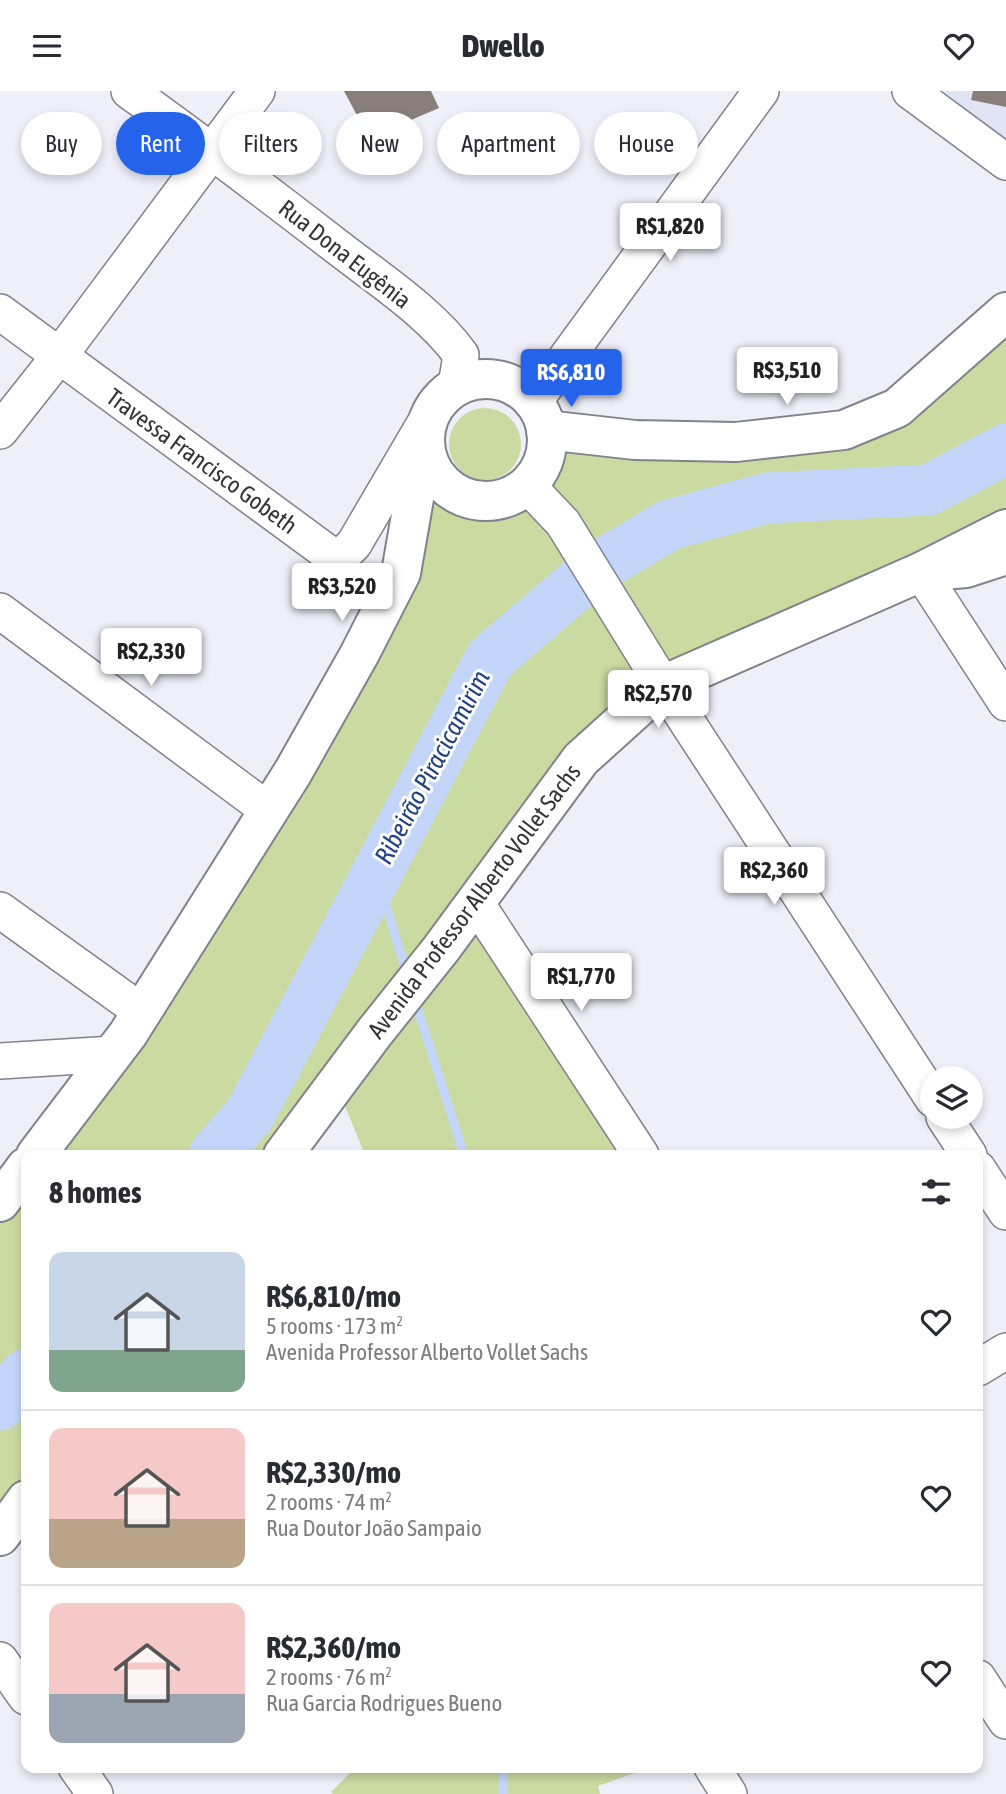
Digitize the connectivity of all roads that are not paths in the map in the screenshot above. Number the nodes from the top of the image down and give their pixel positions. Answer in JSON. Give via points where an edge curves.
{"nodes":[{"id":1,"x":129,"y":91,"type":"edge"},
{"id":2,"x":257,"y":91,"type":"edge"},
{"id":3,"x":761,"y":91,"type":"edge"},
{"id":4,"x":910,"y":91,"type":"edge"},
{"id":5,"x":214,"y":151,"type":"junction"},
{"id":6,"x":1006,"y":162,"type":"edge"},
{"id":7,"x":0,"y":311,"type":"edge"},
{"id":8,"x":1006,"y":312,"type":"edge"},
{"id":9,"x":60,"y":355,"type":"junction"},
{"id":10,"x":456,"y":386,"type":"junction"},
{"id":11,"x":540,"y":416,"type":"junction"},
{"id":12,"x":427,"y":429,"type":"junction"},
{"id":13,"x":0,"y":431,"type":"edge"},
{"id":14,"x":527,"y":485,"type":"junction"},
{"id":15,"x":1006,"y":529,"type":"edge"},
{"id":16,"x":1006,"y":555,"type":"edge"},
{"id":17,"x":921,"y":572,"type":"junction"},
{"id":18,"x":0,"y":611,"type":"edge"},
{"id":19,"x":663,"y":685,"type":"junction"},
{"id":20,"x":1006,"y":703,"type":"edge"},
{"id":21,"x":268,"y":810,"type":"junction"},
{"id":22,"x":475,"y":901,"type":"junction"},
{"id":23,"x":0,"y":910,"type":"edge"},
{"id":24,"x":142,"y":1012,"type":"junction"},
{"id":25,"x":113,"y":1054,"type":"junction"},
{"id":26,"x":0,"y":1061,"type":"edge"},
{"id":27,"x":920,"y":1079,"type":"edge"},
{"id":28,"x":952,"y":1129,"type":"edge"},
{"id":29,"x":40,"y":1150,"type":"edge"},
{"id":30,"x":288,"y":1150,"type":"edge"},
{"id":31,"x":637,"y":1150,"type":"edge"},
{"id":32,"x":966,"y":1150,"type":"edge"},
{"id":33,"x":21,"y":1174,"type":"edge"},
{"id":34,"x":983,"y":1177,"type":"edge"},
{"id":35,"x":0,"y":1202,"type":"edge"},
{"id":36,"x":1006,"y":1212,"type":"edge"},
{"id":37,"x":1006,"y":1351,"type":"edge"},
{"id":38,"x":983,"y":1365,"type":"edge"},
{"id":39,"x":21,"y":1507,"type":"edge"},
{"id":40,"x":0,"y":1535,"type":"edge"},
{"id":41,"x":0,"y":1660,"type":"edge"},
{"id":42,"x":983,"y":1686,"type":"edge"},
{"id":43,"x":21,"y":1690,"type":"edge"},
{"id":44,"x":1006,"y":1721,"type":"edge"},
{"id":45,"x":80,"y":1773,"type":"edge"},
{"id":46,"x":716,"y":1773,"type":"edge"},
{"id":47,"x":95,"y":1794,"type":"edge"},
{"id":48,"x":729,"y":1794,"type":"edge"}],
"edges":[{"from":1,"to":5,"type":"street","name":"Rua Dona Eugênia"},
{"from":2,"to":5,"type":"street"},
{"from":3,"to":11,"type":"street"},
{"from":4,"to":6,"type":"street"},
{"from":5,"to":9,"type":"street"},
{"from":5,"to":10,"type":"street","name":"Rua Dona Eugênia","via":[[447,336],[461,355]]},
{"from":7,"to":9,"type":"street","name":"Travessa Francisco Gobeth"},
{"from":8,"to":11,"type":"main road","via":[[897,408],[844,430],[736,442],[635,440]]},
{"from":9,"to":12,"type":"street","name":"Travessa Francisco Gobeth","via":[[252,499],[328,553],[341,557],[354,544]]},
{"from":9,"to":13,"type":"street"},
{"from":10,"to":11,"type":"main road","via":[[472,380],[506,382],[521,390]]},
{"from":10,"to":12,"type":"main road","via":[[440,399]]},
{"from":11,"to":14,"type":"main road","via":[[546,450]]},
{"from":12,"to":14,"type":"main road","via":[[428,460],[438,478],[453,491],[491,501]]},
{"from":12,"to":21,"type":"main road","via":[[401,573],[359,655]]},
{"from":14,"to":19,"type":"street","via":[[563,523]]},
{"from":15,"to":17,"type":"main road","name":"Avenida Professor Alberto Vollet Sachs"},
{"from":16,"to":17,"type":"main road","via":[[967,568]]},
{"from":17,"to":19,"type":"main road","name":"Avenida Professor Alberto Vollet Sachs"},
{"from":17,"to":20,"type":"street"},
{"from":18,"to":21,"type":"street"},
{"from":19,"to":22,"type":"main road","name":"Avenida Professor Alberto Vollet Sachs","via":[[581,759]]},
{"from":19,"to":27,"type":"street"},
{"from":21,"to":24,"type":"main road"},
{"from":22,"to":30,"type":"main road","name":"Avenida Professor Alberto Vollet Sachs"},
{"from":22,"to":31,"type":"street"},
{"from":23,"to":24,"type":"street"},
{"from":24,"to":25,"type":"main road"},
{"from":25,"to":26,"type":"street"},
{"from":25,"to":29,"type":"main road"},
{"from":28,"to":32,"type":"street"},
{"from":33,"to":35,"type":"main road"},
{"from":34,"to":36,"type":"street"},
{"from":37,"to":38,"type":"street"},
{"from":39,"to":40,"type":"main road"},
{"from":41,"to":43,"type":"street"},
{"from":42,"to":44,"type":"street"},
{"from":45,"to":47,"type":"street"},
{"from":46,"to":48,"type":"street"}]}
